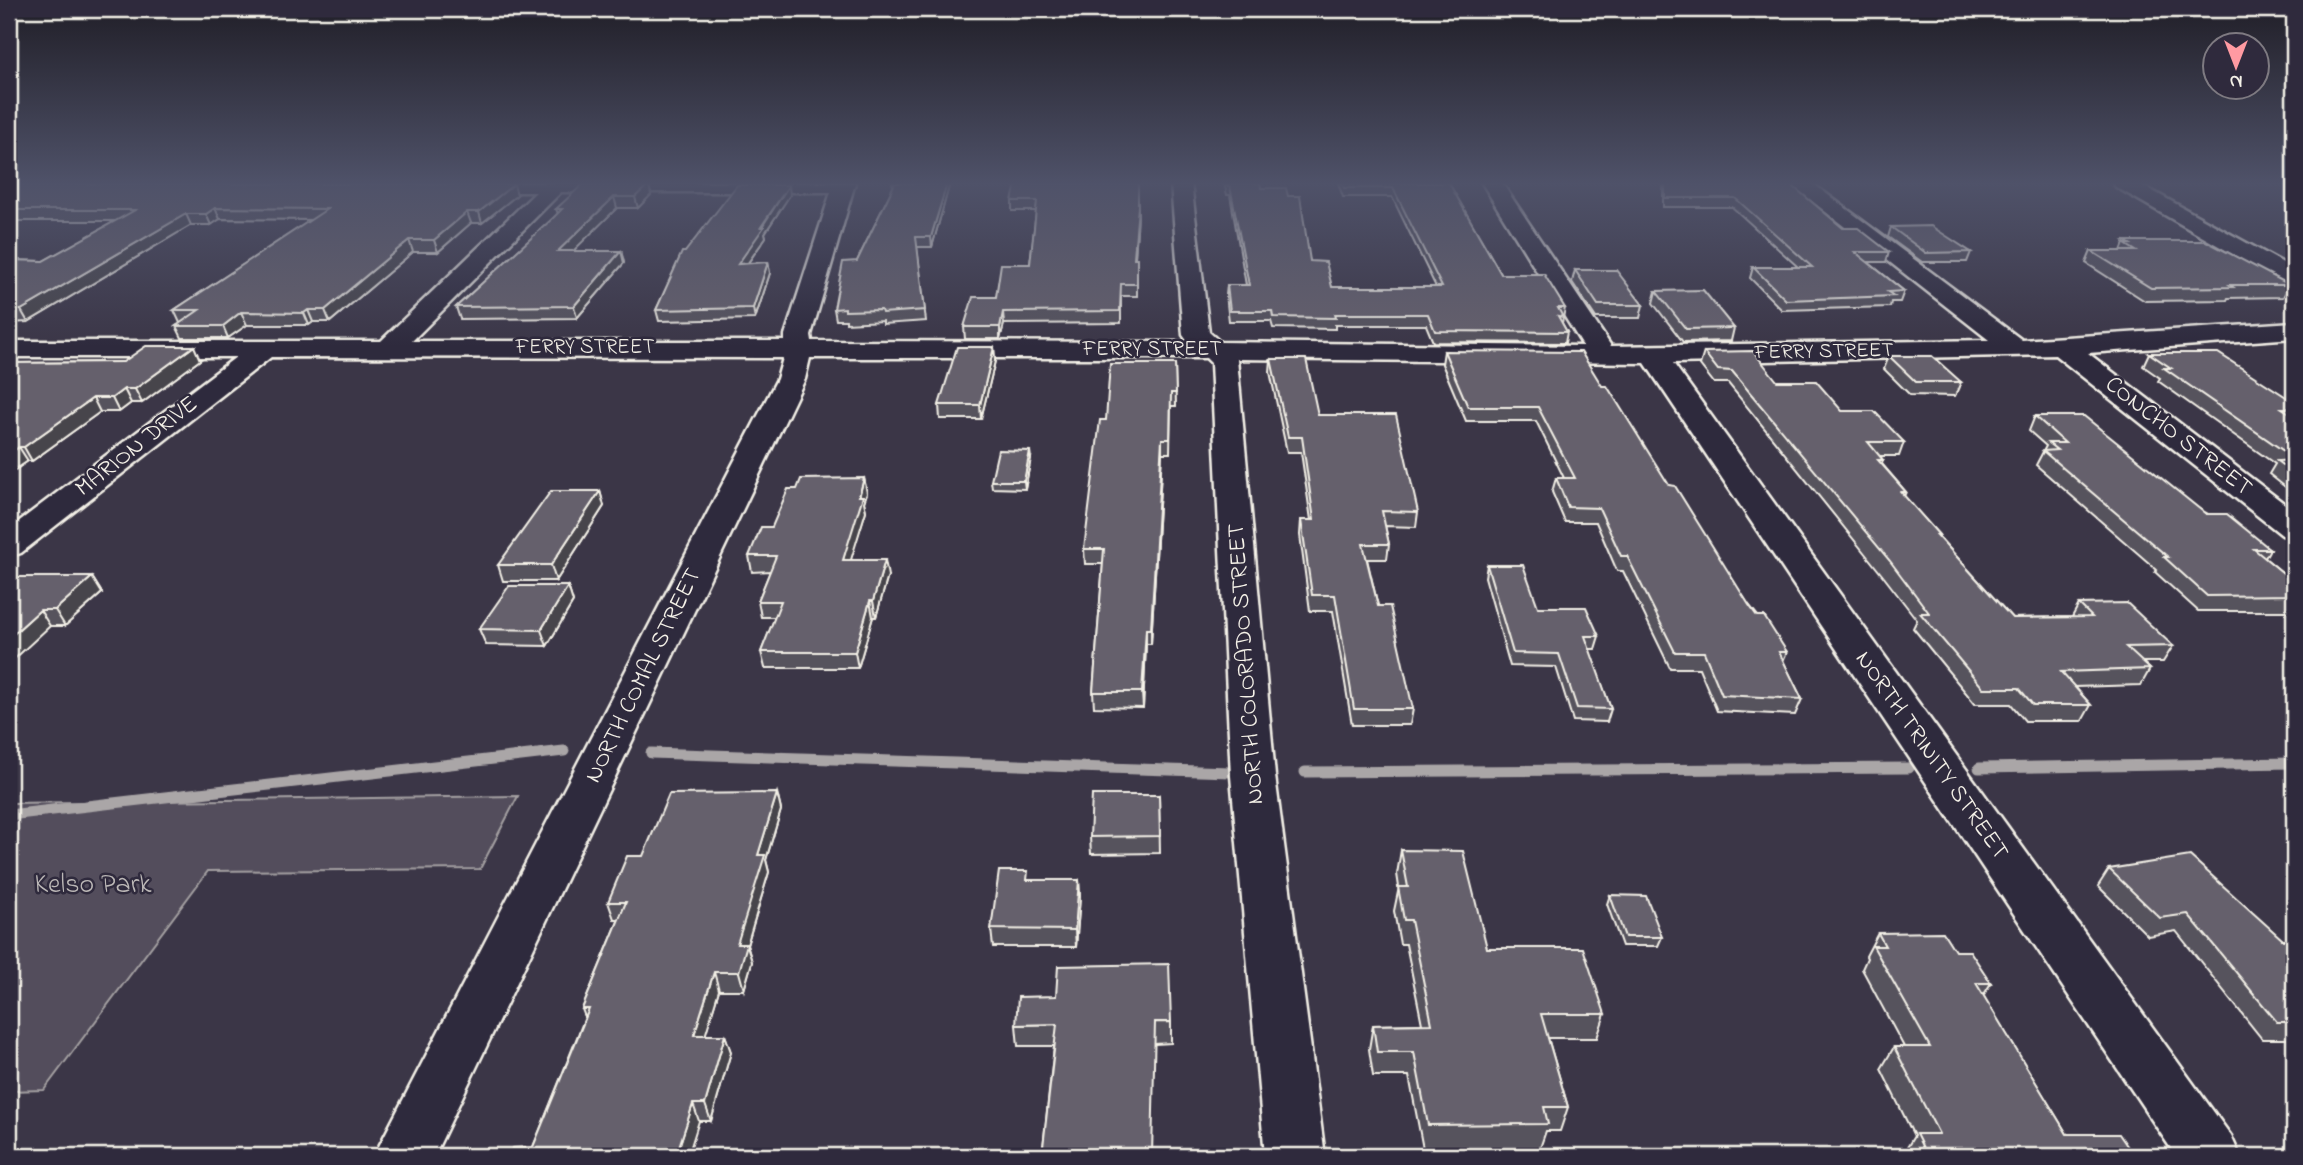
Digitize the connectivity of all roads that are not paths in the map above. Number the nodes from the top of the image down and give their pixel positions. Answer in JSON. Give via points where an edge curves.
{"nodes":[{"id":1,"x":502,"y":237,"type":"edge"},
{"id":2,"x":828,"y":237,"type":"edge"},
{"id":3,"x":1186,"y":237,"type":"edge"},
{"id":4,"x":1527,"y":237,"type":"edge"},
{"id":5,"x":1871,"y":237,"type":"edge"},
{"id":6,"x":2220,"y":237,"type":"edge"},
{"id":7,"x":2294,"y":279,"type":"edge"},
{"id":8,"x":2294,"y":330,"type":"edge"},
{"id":9,"x":2062,"y":347,"type":"junction"},
{"id":10,"x":265,"y":348,"type":"junction"},
{"id":11,"x":389,"y":348,"type":"junction"},
{"id":12,"x":799,"y":348,"type":"junction"},
{"id":13,"x":2016,"y":348,"type":"junction"},
{"id":14,"x":9,"y":349,"type":"edge"},
{"id":15,"x":1213,"y":350,"type":"junction"},
{"id":16,"x":1603,"y":355,"type":"junction"},
{"id":17,"x":1653,"y":355,"type":"junction"},
{"id":18,"x":2294,"y":528,"type":"edge"},
{"id":19,"x":9,"y":546,"type":"edge"},
{"id":20,"x":404,"y":1156,"type":"edge"},
{"id":21,"x":1295,"y":1156,"type":"edge"},
{"id":22,"x":2210,"y":1156,"type":"edge"}],
"edges":[{"from":1,"to":11,"type":"street"},
{"from":2,"to":12,"type":"street","name":"NORTH COMAL STREET","via":[[798,335]]},
{"from":3,"to":15,"type":"street","name":"NORTH COLORADO STREET","via":[[1196,335]]},
{"from":4,"to":16,"type":"street"},
{"from":5,"to":13,"type":"street"},
{"from":6,"to":7,"type":"street"},
{"from":8,"to":9,"type":"street","name":"FERRY STREET"},
{"from":9,"to":13,"type":"street","name":"FERRY STREET"},
{"from":9,"to":18,"type":"street","name":"CONCHO STREET"},
{"from":10,"to":11,"type":"street","name":"FERRY STREET"},
{"from":10,"to":14,"type":"street","name":"FERRY STREET"},
{"from":10,"to":19,"type":"street","name":"MARION DRIVE"},
{"from":11,"to":12,"type":"street","name":"FERRY STREET"},
{"from":12,"to":15,"type":"street","name":"FERRY STREET"},
{"from":12,"to":20,"type":"street","name":"NORTH COMAL STREET","via":[[791,379]]},
{"from":13,"to":17,"type":"street","name":"FERRY STREET"},
{"from":15,"to":16,"type":"street","name":"FERRY STREET"},
{"from":15,"to":21,"type":"street","name":"NORTH COLORADO STREET","via":[[1224,361],[1253,776]]},
{"from":16,"to":17,"type":"street","name":"FERRY STREET"},
{"from":17,"to":22,"type":"street","name":"NORTH TRINITY STREET"}]}
